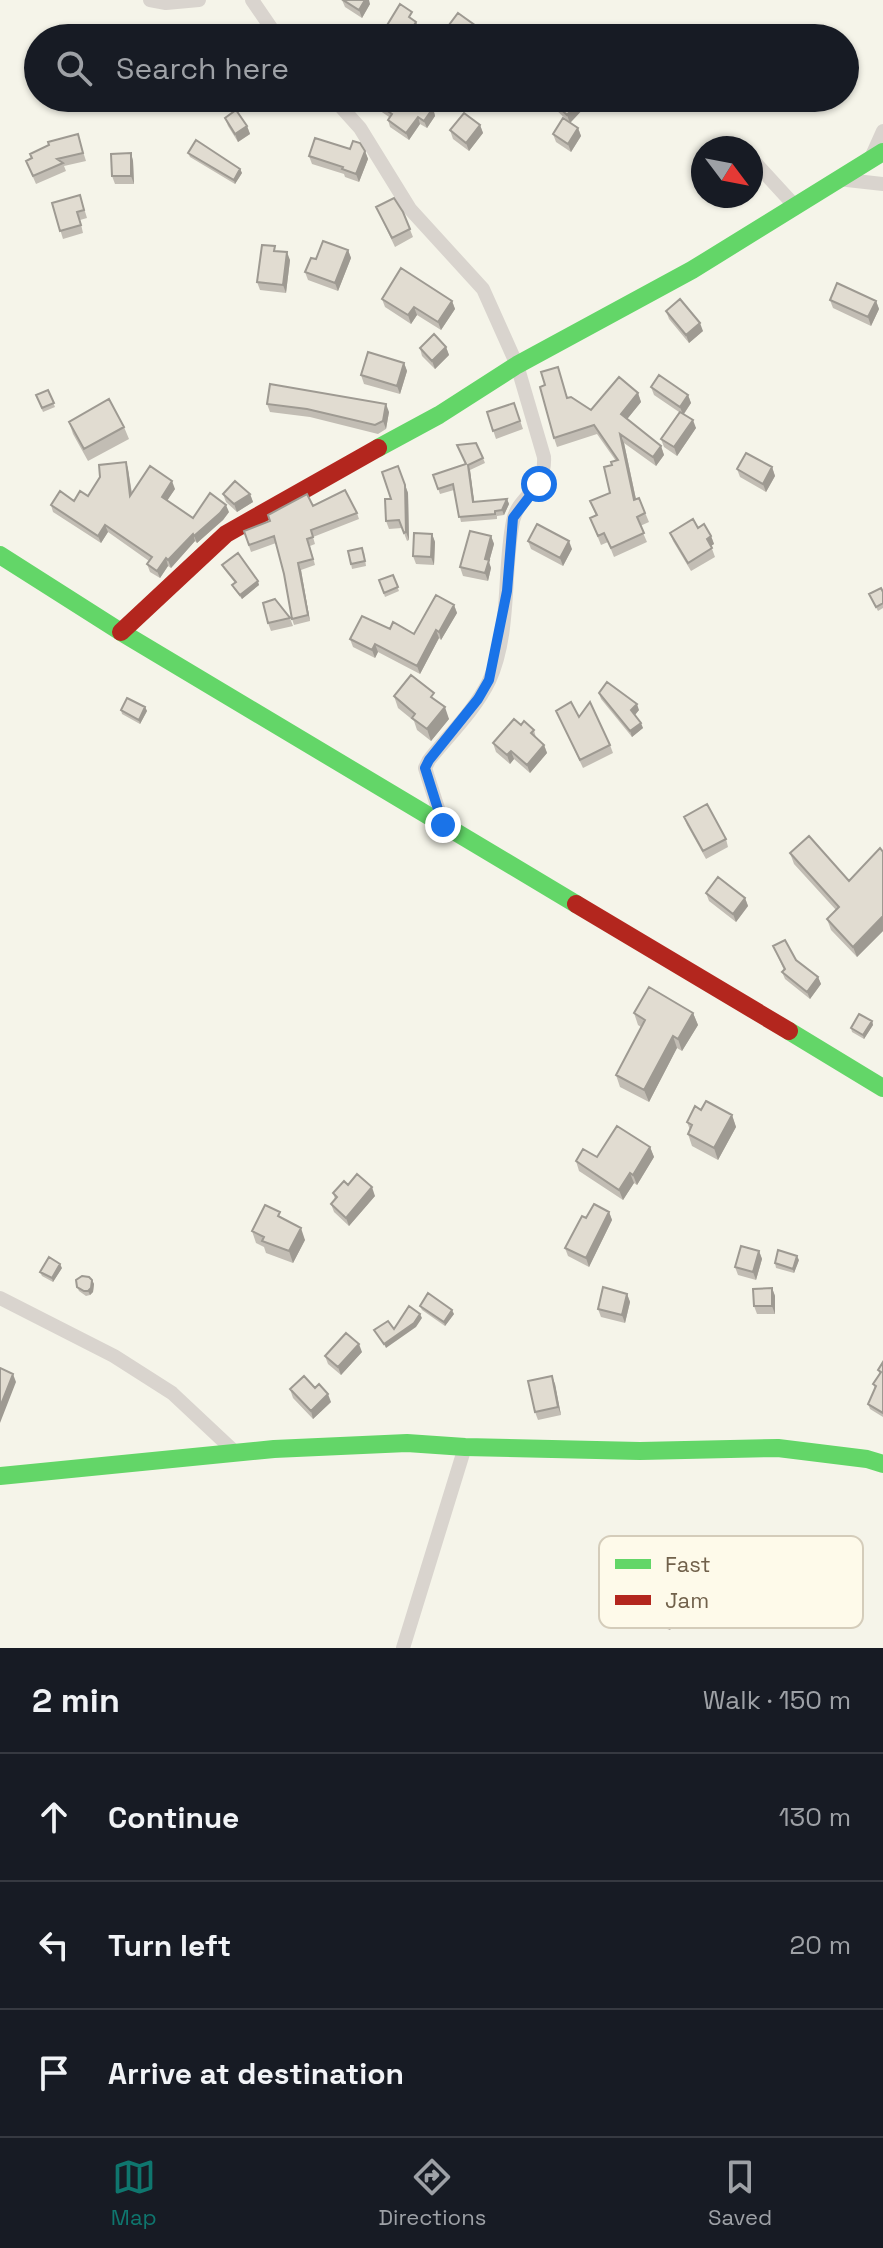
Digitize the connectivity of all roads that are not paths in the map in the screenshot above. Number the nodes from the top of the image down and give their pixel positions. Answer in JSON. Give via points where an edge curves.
{"nodes":[{"id":1,"x":150,"y":0,"type":"edge"},
{"id":2,"x":199,"y":0,"type":"edge"},
{"id":3,"x":252,"y":0,"type":"edge"},
{"id":4,"x":268,"y":24,"type":"edge"},
{"id":5,"x":346,"y":112,"type":"edge"},
{"id":6,"x":883,"y":131,"type":"edge"},
{"id":7,"x":876,"y":156,"type":"edge"},
{"id":8,"x":763,"y":171,"type":"edge"},
{"id":9,"x":838,"y":179,"type":"junction"},
{"id":10,"x":883,"y":184,"type":"edge"},
{"id":11,"x":794,"y":205,"type":"junction"},
{"id":12,"x":517,"y":365,"type":"junction"},
{"id":13,"x":0,"y":555,"type":"edge"},
{"id":14,"x":121,"y":632,"type":"junction"},
{"id":15,"x":443,"y":825,"type":"junction"},
{"id":16,"x":881,"y":1084,"type":"edge"},
{"id":17,"x":0,"y":1298,"type":"edge"},
{"id":18,"x":465,"y":1447,"type":"junction"},
{"id":19,"x":236,"y":1453,"type":"junction"},
{"id":20,"x":883,"y":1464,"type":"edge"},
{"id":21,"x":0,"y":1476,"type":"edge"},
{"id":22,"x":403,"y":1648,"type":"edge"}],
"edges":[{"from":1,"to":2,"type":"street"},
{"from":3,"to":4,"type":"street"},
{"from":5,"to":12,"type":"street","via":[[410,209],[483,289]]},
{"from":6,"to":7,"type":"street"},
{"from":7,"to":9,"type":"main road"},
{"from":8,"to":11,"type":"street"},
{"from":9,"to":10,"type":"street"},
{"from":9,"to":11,"type":"main road"},
{"from":11,"to":12,"type":"main road","via":[[692,270]]},
{"from":12,"to":14,"type":"main road","via":[[439,415],[226,534]]},
{"from":12,"to":15,"type":"street","via":[[545,471],[513,518],[507,591],[489,680],[426,764]]},
{"from":13,"to":14,"type":"main road"},
{"from":14,"to":15,"type":"main road"},
{"from":15,"to":16,"type":"main road"},
{"from":17,"to":19,"type":"street","via":[[114,1356],[172,1393]]},
{"from":18,"to":19,"type":"main road","via":[[407,1443]]},
{"from":18,"to":20,"type":"main road","via":[[778,1448]]},
{"from":18,"to":22,"type":"street"},
{"from":19,"to":21,"type":"main road"}]}
